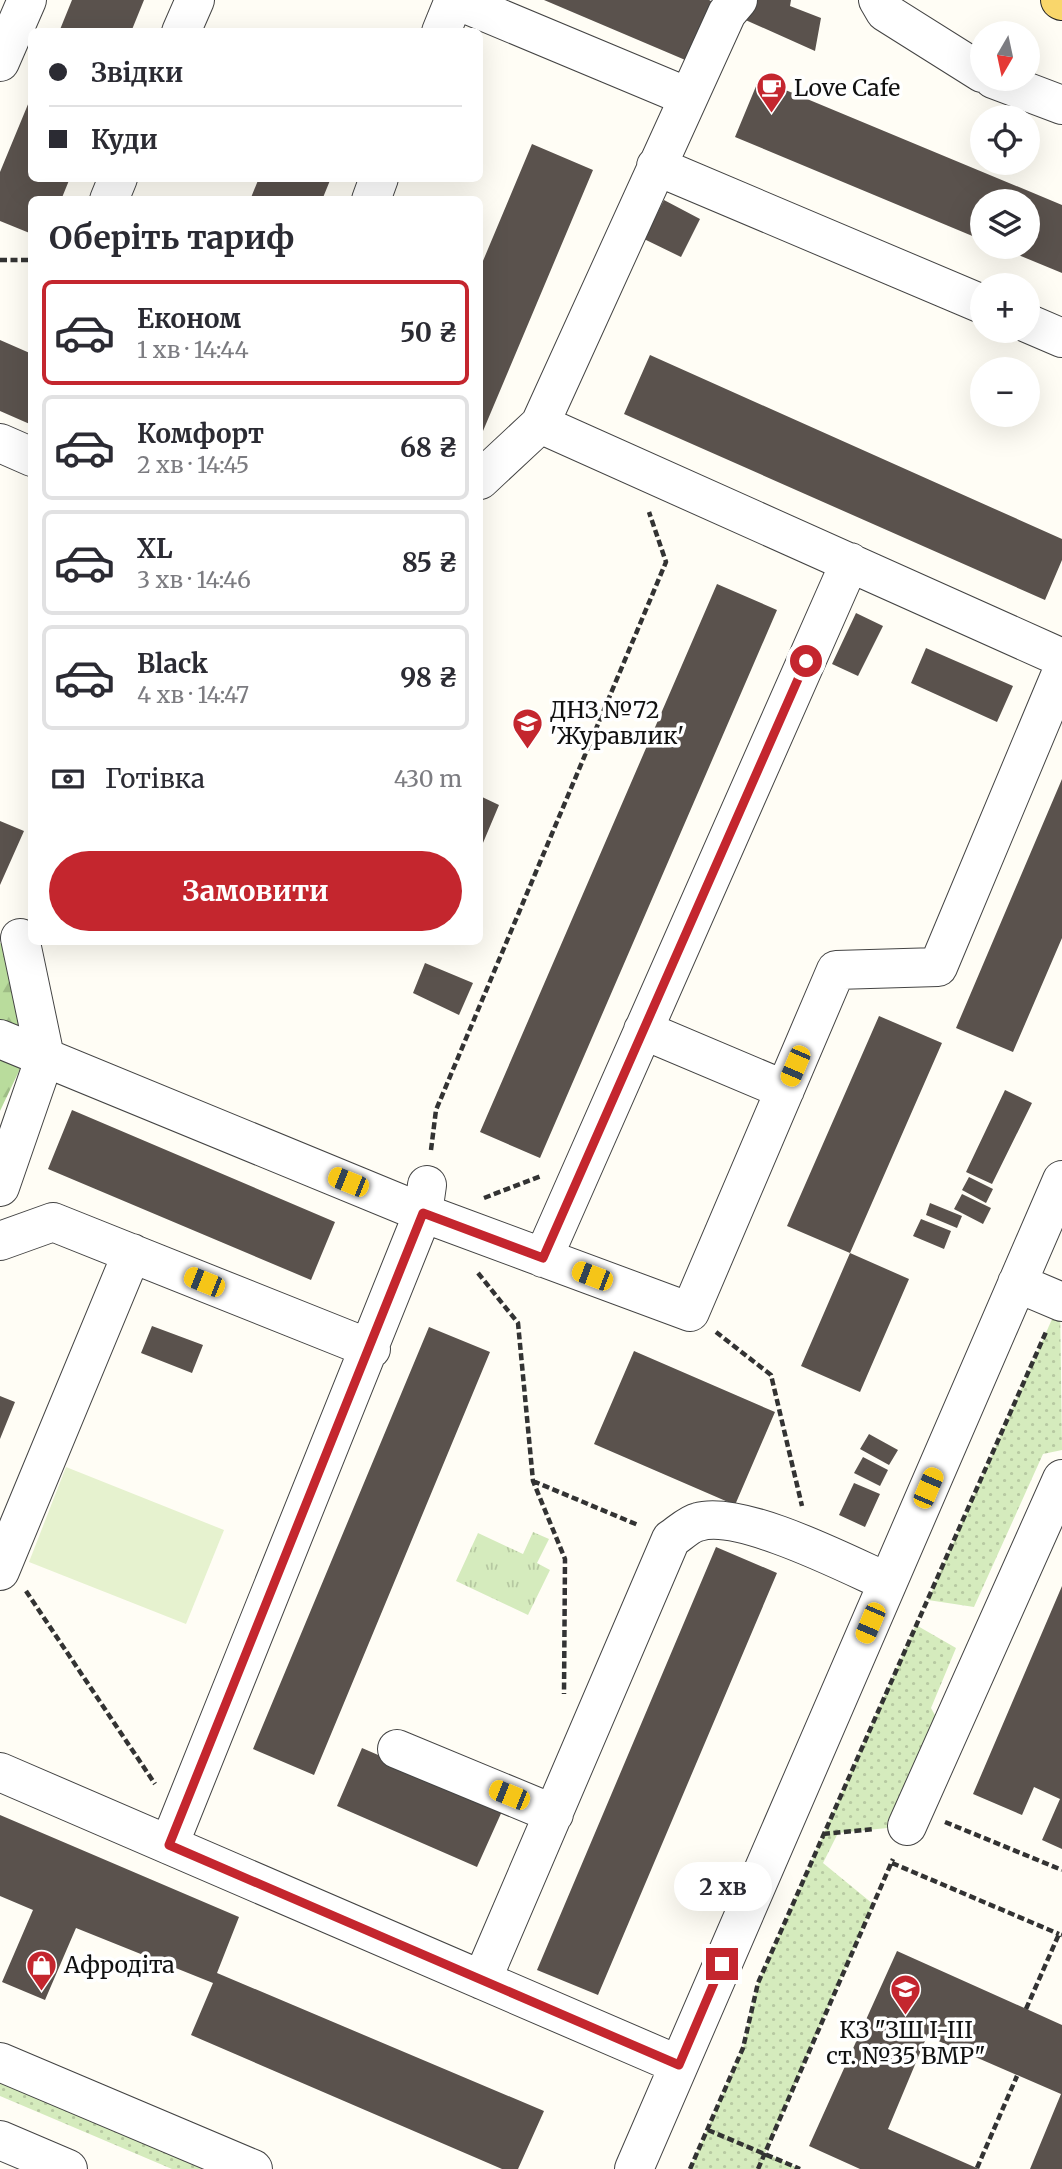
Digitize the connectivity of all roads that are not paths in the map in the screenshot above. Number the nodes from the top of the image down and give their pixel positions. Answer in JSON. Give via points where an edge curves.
{"nodes":[{"id":1,"x":27,"y":0,"type":"edge"},
{"id":2,"x":195,"y":0,"type":"edge"},
{"id":3,"x":455,"y":0,"type":"edge"},
{"id":4,"x":738,"y":0,"type":"edge"},
{"id":5,"x":878,"y":0,"type":"edge"},
{"id":6,"x":183,"y":28,"type":"edge"},
{"id":7,"x":443,"y":28,"type":"edge"},
{"id":8,"x":0,"y":62,"type":"edge"},
{"id":9,"x":970,"y":65,"type":"edge"},
{"id":10,"x":1025,"y":91,"type":"edge"},
{"id":11,"x":688,"y":97,"type":"junction"},
{"id":12,"x":1062,"y":105,"type":"edge"},
{"id":13,"x":656,"y":166,"type":"junction"},
{"id":14,"x":970,"y":299,"type":"edge"},
{"id":15,"x":1040,"y":329,"type":"edge"},
{"id":16,"x":1062,"y":338,"type":"edge"},
{"id":17,"x":540,"y":424,"type":"junction"},
{"id":18,"x":0,"y":443,"type":"edge"},
{"id":19,"x":28,"y":455,"type":"edge"},
{"id":20,"x":483,"y":477,"type":"edge"},
{"id":21,"x":850,"y":562,"type":"junction"},
{"id":22,"x":1062,"y":658,"type":"edge"},
{"id":23,"x":1062,"y":671,"type":"edge"},
{"id":24,"x":17,"y":927,"type":"edge"},
{"id":25,"x":643,"y":1030,"type":"junction"},
{"id":26,"x":0,"y":1039,"type":"edge"},
{"id":27,"x":45,"y":1058,"type":"junction"},
{"id":28,"x":785,"y":1090,"type":"junction"},
{"id":29,"x":1062,"y":1180,"type":"edge"},
{"id":30,"x":0,"y":1186,"type":"edge"},
{"id":31,"x":428,"y":1205,"type":"junction"},
{"id":32,"x":0,"y":1241,"type":"edge"},
{"id":33,"x":132,"y":1254,"type":"junction"},
{"id":34,"x":543,"y":1258,"type":"junction"},
{"id":35,"x":1017,"y":1283,"type":"junction"},
{"id":36,"x":1061,"y":1301,"type":"edge"},
{"id":37,"x":371,"y":1349,"type":"junction"},
{"id":38,"x":1062,"y":1479,"type":"edge"},
{"id":39,"x":3,"y":1565,"type":"edge"},
{"id":40,"x":887,"y":1583,"type":"junction"},
{"id":41,"x":397,"y":1749,"type":"dead end"},
{"id":42,"x":0,"y":1772,"type":"edge"},
{"id":43,"x":554,"y":1814,"type":"junction"},
{"id":44,"x":907,"y":1826,"type":"road end"},
{"id":45,"x":174,"y":1833,"type":"junction"},
{"id":46,"x":482,"y":1980,"type":"junction"},
{"id":47,"x":0,"y":2063,"type":"edge"},
{"id":48,"x":679,"y":2065,"type":"junction"},
{"id":49,"x":0,"y":2140,"type":"edge"},
{"id":50,"x":68,"y":2169,"type":"edge"},
{"id":51,"x":253,"y":2169,"type":"edge"},
{"id":52,"x":634,"y":2169,"type":"edge"}],
"edges":[{"from":1,"to":8,"type":"street"},
{"from":2,"to":6,"type":"street"},
{"from":3,"to":7,"type":"street"},
{"from":3,"to":11,"type":"street"},
{"from":4,"to":11,"type":"street","via":[[727,13]]},
{"from":5,"to":9,"type":"street","via":[[885,12]]},
{"from":10,"to":12,"type":"street"},
{"from":11,"to":13,"type":"street"},
{"from":13,"to":14,"type":"street"},
{"from":13,"to":17,"type":"street"},
{"from":15,"to":16,"type":"street"},
{"from":17,"to":20,"type":"street"},
{"from":17,"to":21,"type":"street"},
{"from":18,"to":19,"type":"street"},
{"from":21,"to":22,"type":"street"},
{"from":21,"to":25,"type":"street"},
{"from":23,"to":28,"type":"street","via":[[938,967],[836,970]]},
{"from":24,"to":27,"type":"street"},
{"from":25,"to":28,"type":"street"},
{"from":25,"to":34,"type":"street"},
{"from":26,"to":27,"type":"street"},
{"from":27,"to":30,"type":"street"},
{"from":27,"to":31,"type":"street"},
{"from":28,"to":34,"type":"street","via":[[690,1312]]},
{"from":29,"to":35,"type":"street"},
{"from":31,"to":34,"type":"street"},
{"from":31,"to":37,"type":"street"},
{"from":32,"to":33,"type":"street","via":[[53,1222]]},
{"from":33,"to":37,"type":"street"},
{"from":33,"to":39,"type":"street"},
{"from":35,"to":36,"type":"street"},
{"from":35,"to":40,"type":"street"},
{"from":37,"to":45,"type":"street"},
{"from":38,"to":44,"type":"street"},
{"from":40,"to":43,"type":"street","via":[[811,1548],[726,1519],[697,1522],[671,1539]]},
{"from":40,"to":48,"type":"street"},
{"from":41,"to":43,"type":"street"},
{"from":42,"to":45,"type":"street"},
{"from":43,"to":46,"type":"street"},
{"from":45,"to":46,"type":"street"},
{"from":46,"to":48,"type":"street"},
{"from":47,"to":51,"type":"street"},
{"from":48,"to":52,"type":"street"},
{"from":49,"to":50,"type":"street"}]}
